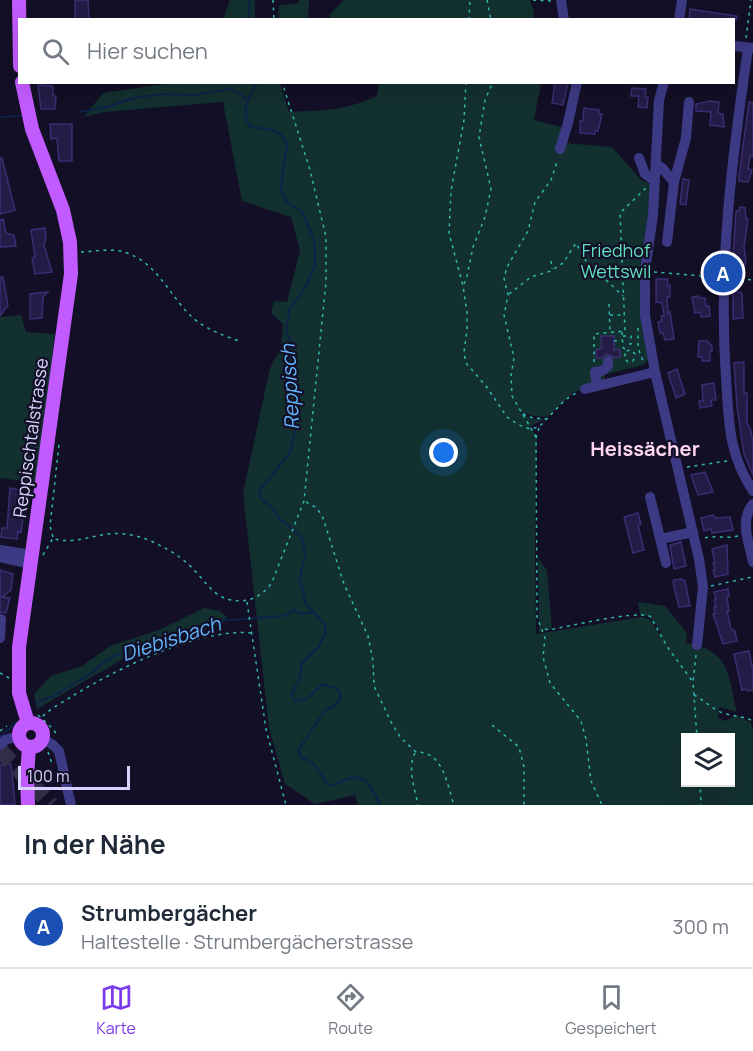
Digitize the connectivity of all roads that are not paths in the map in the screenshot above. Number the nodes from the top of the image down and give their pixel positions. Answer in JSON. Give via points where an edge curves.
{"nodes":[{"id":1,"x":19,"y":0,"type":"edge"},
{"id":2,"x":682,"y":0,"type":"edge"},
{"id":3,"x":560,"y":1,"type":"edge"},
{"id":4,"x":19,"y":18,"type":"edge"},
{"id":5,"x":564,"y":18,"type":"edge"},
{"id":6,"x":679,"y":18,"type":"edge"},
{"id":7,"x":749,"y":46,"type":"edge"},
{"id":8,"x":22,"y":84,"type":"edge"},
{"id":9,"x":577,"y":84,"type":"edge"},
{"id":10,"x":663,"y":84,"type":"edge"},
{"id":11,"x":689,"y":102,"type":"dead end"},
{"id":12,"x":560,"y":149,"type":"road end"},
{"id":13,"x":639,"y":158,"type":"dead end"},
{"id":14,"x":656,"y":164,"type":"junction"},
{"id":15,"x":656,"y":181,"type":"junction"},
{"id":16,"x":674,"y":182,"type":"junction"},
{"id":17,"x":667,"y":242,"type":"dead end"},
{"id":18,"x":608,"y":361,"type":"dead end"},
{"id":19,"x":655,"y":372,"type":"junction"},
{"id":20,"x":753,"y":491,"type":"edge"},
{"id":21,"x":650,"y":497,"type":"dead end"},
{"id":22,"x":753,"y":504,"type":"edge"},
{"id":23,"x":697,"y":536,"type":"junction"},
{"id":24,"x":661,"y":539,"type":"junction"},
{"id":25,"x":0,"y":550,"type":"edge"},
{"id":26,"x":0,"y":557,"type":"edge"},
{"id":27,"x":34,"y":560,"type":"junction"},
{"id":28,"x":753,"y":562,"type":"edge"},
{"id":29,"x":666,"y":563,"type":"dead end"},
{"id":30,"x":1,"y":619,"type":"edge"},
{"id":31,"x":0,"y":638,"type":"edge"},
{"id":32,"x":697,"y":645,"type":"road end"},
{"id":33,"x":35,"y":722,"type":"junction"},
{"id":34,"x":19,"y":736,"type":"junction"},
{"id":35,"x":43,"y":739,"type":"junction"},
{"id":36,"x":0,"y":745,"type":"edge"},
{"id":37,"x":29,"y":747,"type":"junction"},
{"id":38,"x":28,"y":805,"type":"edge"},
{"id":39,"x":71,"y":805,"type":"edge"}],
"edges":[{"from":1,"to":4,"type":"main road"},
{"from":2,"to":6,"type":"street"},
{"from":3,"to":5,"type":"street"},
{"from":7,"to":20,"type":"street","via":[[728,192],[723,278],[730,440]]},
{"from":8,"to":27,"type":"main road","name":"Reppischtalstrasse","via":[[32,129],[58,193],[71,252],[70,295]]},
{"from":9,"to":12,"type":"street"},
{"from":10,"to":14,"type":"street"},
{"from":11,"to":16,"type":"street","via":[[686,138]]},
{"from":13,"to":15,"type":"street","via":[[645,174]]},
{"from":14,"to":15,"type":"street"},
{"from":14,"to":16,"type":"street"},
{"from":15,"to":19,"type":"street","via":[[644,284]]},
{"from":16,"to":17,"type":"street"},
{"from":18,"to":19,"type":"street","via":[[605,369],[595,372],[591,388]]},
{"from":19,"to":23,"type":"street"},
{"from":21,"to":24,"type":"street"},
{"from":22,"to":28,"type":"street","via":[[745,528]]},
{"from":23,"to":24,"type":"street"},
{"from":23,"to":32,"type":"street","via":[[703,587]]},
{"from":24,"to":29,"type":"street"},
{"from":25,"to":27,"type":"street"},
{"from":26,"to":27,"type":"street"},
{"from":27,"to":33,"type":"main road","name":"Reppischtalstrasse","via":[[19,656],[19,693]]},
{"from":30,"to":31,"type":"street"},
{"from":33,"to":34,"type":"main road","via":[[20,730]]},
{"from":33,"to":35,"type":"main road","name":"Reppischtalstrasse","via":[[42,729]]},
{"from":34,"to":36,"type":"street"},
{"from":34,"to":37,"type":"main road"},
{"from":35,"to":37,"type":"main road"},
{"from":35,"to":39,"type":"street","via":[[59,751]]},
{"from":37,"to":38,"type":"main road"}]}
